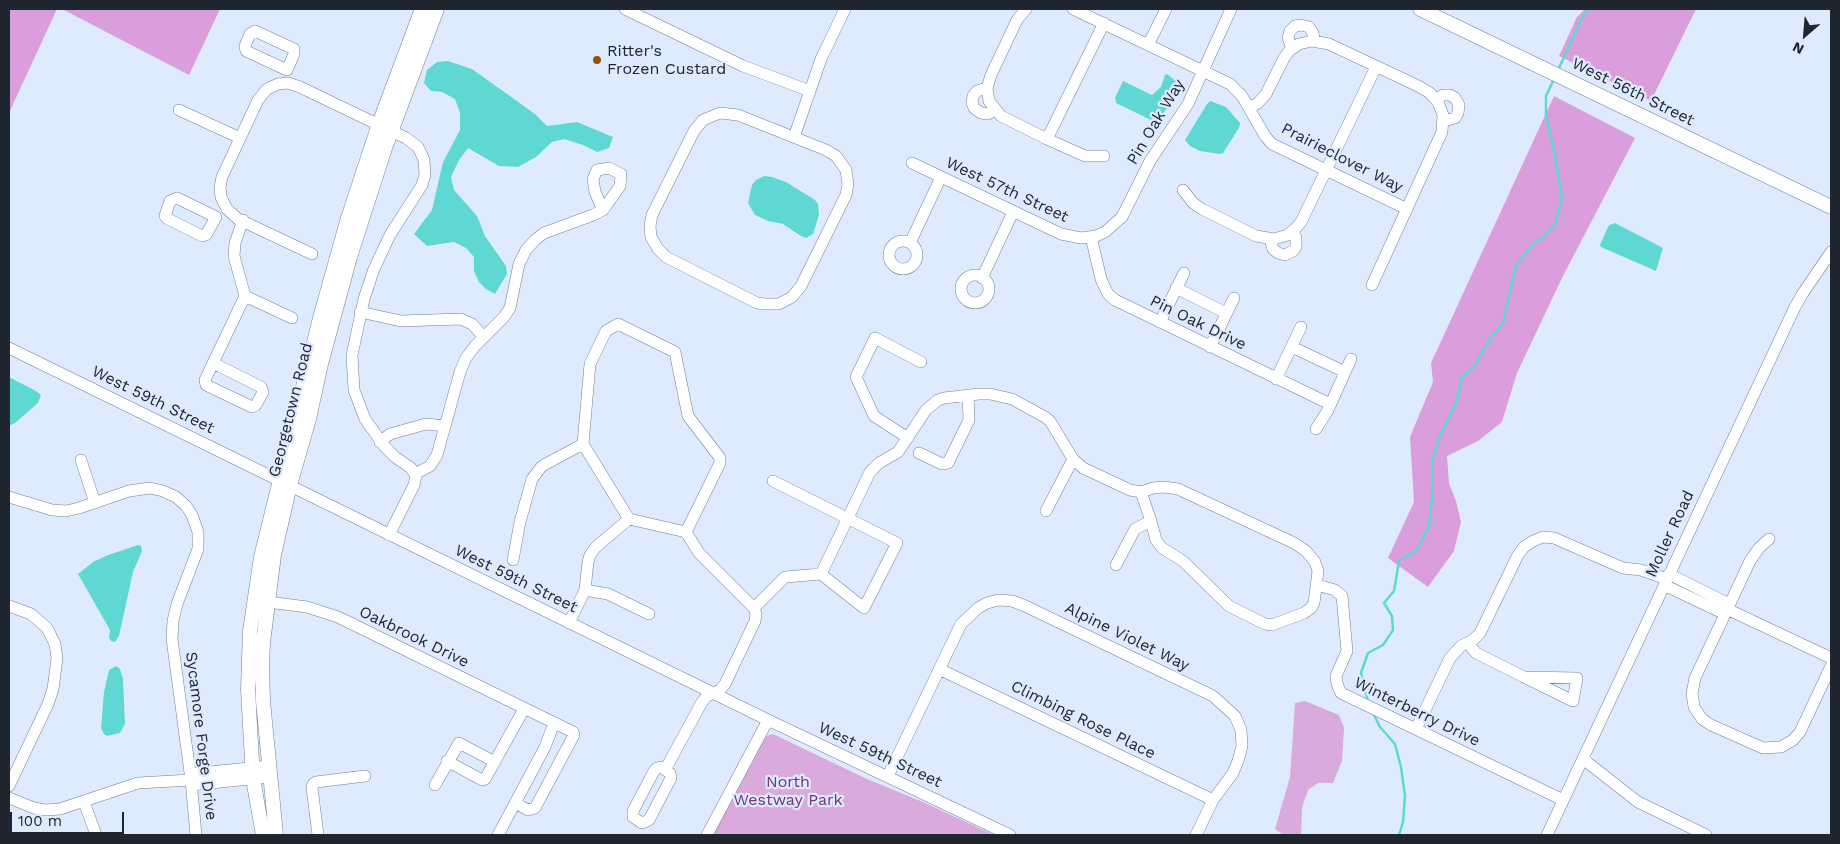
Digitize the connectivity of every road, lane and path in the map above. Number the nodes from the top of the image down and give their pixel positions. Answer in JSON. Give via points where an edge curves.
{"nodes":[{"id":1,"x":422,"y":9,"type":"edge"},
{"id":2,"x":437,"y":9,"type":"edge"},
{"id":3,"x":625,"y":9,"type":"edge"},
{"id":4,"x":845,"y":9,"type":"edge"},
{"id":5,"x":1026,"y":9,"type":"edge"},
{"id":6,"x":1074,"y":9,"type":"edge"},
{"id":7,"x":1166,"y":9,"type":"edge"},
{"id":8,"x":1231,"y":9,"type":"edge"},
{"id":9,"x":1420,"y":9,"type":"edge"},
{"id":10,"x":1104,"y":23,"type":"junction"},
{"id":11,"x":1314,"y":41,"type":"junction"},
{"id":12,"x":1148,"y":45,"type":"junction"},
{"id":13,"x":1292,"y":48,"type":"junction"},
{"id":14,"x":1376,"y":67,"type":"junction"},
{"id":15,"x":287,"y":70,"type":"dead end"},
{"id":16,"x":1204,"y":72,"type":"junction"},
{"id":17,"x":286,"y":84,"type":"junction"},
{"id":18,"x":810,"y":90,"type":"junction"},
{"id":19,"x":1436,"y":99,"type":"junction"},
{"id":20,"x":1249,"y":108,"type":"junction"},
{"id":21,"x":179,"y":110,"type":"dead end"},
{"id":22,"x":1444,"y":121,"type":"junction"},
{"id":23,"x":385,"y":127,"type":"junction"},
{"id":24,"x":794,"y":137,"type":"junction"},
{"id":25,"x":240,"y":138,"type":"junction"},
{"id":26,"x":1047,"y":139,"type":"junction"},
{"id":27,"x":1104,"y":156,"type":"dead end"},
{"id":28,"x":912,"y":163,"type":"dead end"},
{"id":29,"x":1326,"y":170,"type":"junction"},
{"id":30,"x":941,"y":177,"type":"junction"},
{"id":31,"x":1184,"y":190,"type":"dead end"},
{"id":32,"x":1831,"y":207,"type":"edge"},
{"id":33,"x":227,"y":209,"type":"junction"},
{"id":34,"x":1407,"y":209,"type":"junction"},
{"id":35,"x":603,"y":210,"type":"dead end"},
{"id":36,"x":1013,"y":212,"type":"junction"},
{"id":37,"x":216,"y":217,"type":"dead end"},
{"id":38,"x":243,"y":220,"type":"junction"},
{"id":39,"x":1287,"y":235,"type":"junction"},
{"id":40,"x":1091,"y":237,"type":"junction"},
{"id":41,"x":1270,"y":239,"type":"junction"},
{"id":42,"x":910,"y":243,"type":"dead end"},
{"id":43,"x":1831,"y":252,"type":"edge"},
{"id":44,"x":312,"y":254,"type":"dead end"},
{"id":45,"x":1184,"y":273,"type":"dead end"},
{"id":46,"x":982,"y":278,"type":"dead end"},
{"id":47,"x":1372,"y":285,"type":"dead end"},
{"id":48,"x":1176,"y":288,"type":"junction"},
{"id":49,"x":245,"y":296,"type":"junction"},
{"id":50,"x":1234,"y":298,"type":"dead end"},
{"id":51,"x":360,"y":312,"type":"junction"},
{"id":52,"x":1226,"y":313,"type":"junction"},
{"id":53,"x":292,"y":318,"type":"dead end"},
{"id":54,"x":1160,"y":322,"type":"junction"},
{"id":55,"x":1301,"y":327,"type":"dead end"},
{"id":56,"x":484,"y":336,"type":"junction"},
{"id":57,"x":1210,"y":346,"type":"junction"},
{"id":58,"x":1292,"y":347,"type":"junction"},
{"id":59,"x":9,"y":348,"type":"edge"},
{"id":60,"x":1351,"y":359,"type":"dead end"},
{"id":61,"x":921,"y":362,"type":"dead end"},
{"id":62,"x":213,"y":363,"type":"junction"},
{"id":63,"x":1345,"y":372,"type":"junction"},
{"id":64,"x":1276,"y":379,"type":"junction"},
{"id":65,"x":968,"y":395,"type":"junction"},
{"id":66,"x":1330,"y":404,"type":"junction"},
{"id":67,"x":446,"y":426,"type":"junction"},
{"id":68,"x":1316,"y":429,"type":"dead end"},
{"id":69,"x":908,"y":438,"type":"junction"},
{"id":70,"x":380,"y":442,"type":"junction"},
{"id":71,"x":583,"y":444,"type":"junction"},
{"id":72,"x":918,"y":453,"type":"dead end"},
{"id":73,"x":1073,"y":459,"type":"junction"},
{"id":74,"x":80,"y":460,"type":"dead end"},
{"id":75,"x":415,"y":474,"type":"junction"},
{"id":76,"x":773,"y":481,"type":"dead end"},
{"id":77,"x":284,"y":483,"type":"junction"},
{"id":78,"x":1141,"y":492,"type":"junction"},
{"id":79,"x":9,"y":497,"type":"edge"},
{"id":80,"x":95,"y":503,"type":"junction"},
{"id":81,"x":1046,"y":511,"type":"dead end"},
{"id":82,"x":848,"y":518,"type":"junction"},
{"id":83,"x":629,"y":519,"type":"junction"},
{"id":84,"x":1151,"y":521,"type":"junction"},
{"id":85,"x":686,"y":532,"type":"junction"},
{"id":86,"x":389,"y":534,"type":"junction"},
{"id":87,"x":1769,"y":539,"type":"dead end"},
{"id":88,"x":513,"y":560,"type":"dead end"},
{"id":89,"x":1116,"y":564,"type":"dead end"},
{"id":90,"x":821,"y":574,"type":"junction"},
{"id":91,"x":1667,"y":579,"type":"junction"},
{"id":92,"x":1317,"y":585,"type":"junction"},
{"id":93,"x":585,"y":590,"type":"junction"},
{"id":94,"x":261,"y":601,"type":"junction"},
{"id":95,"x":9,"y":606,"type":"edge"},
{"id":96,"x":754,"y":608,"type":"junction"},
{"id":97,"x":1727,"y":609,"type":"junction"},
{"id":98,"x":649,"y":614,"type":"dead end"},
{"id":99,"x":569,"y":624,"type":"junction"},
{"id":100,"x":1468,"y":643,"type":"junction"},
{"id":101,"x":1831,"y":658,"type":"edge"},
{"id":102,"x":1831,"y":666,"type":"edge"},
{"id":103,"x":939,"y":669,"type":"junction"},
{"id":104,"x":1524,"y":677,"type":"dead end"},
{"id":105,"x":713,"y":694,"type":"junction"},
{"id":106,"x":524,"y":708,"type":"junction"},
{"id":107,"x":768,"y":720,"type":"junction"},
{"id":108,"x":554,"y":723,"type":"junction"},
{"id":109,"x":1416,"y":729,"type":"junction"},
{"id":110,"x":1583,"y":759,"type":"junction"},
{"id":111,"x":447,"y":761,"type":"junction"},
{"id":112,"x":495,"y":762,"type":"junction"},
{"id":113,"x":665,"y":770,"type":"junction"},
{"id":114,"x":269,"y":772,"type":"junction"},
{"id":115,"x":253,"y":773,"type":"junction"},
{"id":116,"x":365,"y":776,"type":"dead end"},
{"id":117,"x":888,"y":776,"type":"junction"},
{"id":118,"x":190,"y":780,"type":"junction"},
{"id":119,"x":434,"y":785,"type":"dead end"},
{"id":120,"x":9,"y":786,"type":"edge"},
{"id":121,"x":9,"y":798,"type":"edge"},
{"id":122,"x":1213,"y":800,"type":"junction"},
{"id":123,"x":1564,"y":800,"type":"junction"},
{"id":124,"x":84,"y":802,"type":"junction"},
{"id":125,"x":516,"y":803,"type":"junction"},
{"id":126,"x":95,"y":832,"type":"dead end"},
{"id":127,"x":196,"y":835,"type":"edge"},
{"id":128,"x":263,"y":835,"type":"edge"},
{"id":129,"x":276,"y":835,"type":"edge"},
{"id":130,"x":318,"y":835,"type":"edge"},
{"id":131,"x":498,"y":835,"type":"edge"},
{"id":132,"x":707,"y":835,"type":"edge"},
{"id":133,"x":1010,"y":835,"type":"edge"},
{"id":134,"x":1196,"y":835,"type":"edge"},
{"id":135,"x":1547,"y":835,"type":"edge"},
{"id":136,"x":1706,"y":835,"type":"edge"}],
"edges":[{"from":1,"to":23,"type":"main road","name":"Georgetown Road"},
{"from":2,"to":23,"type":"main road","name":"Georgetown Road"},
{"from":3,"to":18,"type":"street","via":[[743,66]]},
{"from":4,"to":18,"type":"street"},
{"from":5,"to":26,"type":"street","via":[[990,75],[990,99],[1001,116]]},
{"from":6,"to":10,"type":"street","name":"Prairieclover Way"},
{"from":7,"to":12,"type":"street"},
{"from":8,"to":16,"type":"street","name":"Pin Oak Way"},
{"from":9,"to":32,"type":"main road","name":"West 56th Street"},
{"from":10,"to":12,"type":"street","name":"Prairieclover Way"},
{"from":10,"to":26,"type":"street"},
{"from":11,"to":13,"type":"street"},
{"from":11,"to":13,"type":"street","via":[[1309,27],[1295,26],[1288,38]]},
{"from":11,"to":14,"type":"street","via":[[1329,44]]},
{"from":12,"to":16,"type":"street","name":"Prairieclover Way"},
{"from":13,"to":20,"type":"street","via":[[1266,94]]},
{"from":14,"to":19,"type":"street","via":[[1418,86]]},
{"from":14,"to":29,"type":"street"},
{"from":15,"to":17,"type":"street"},
{"from":16,"to":20,"type":"street","name":"Prairieclover Way","via":[[1233,87]]},
{"from":16,"to":40,"type":"street","name":"Pin Oak Way","via":[[1186,109],[1150,161],[1122,217],[1109,230]]},
{"from":17,"to":23,"type":"street","via":[[300,87]]},
{"from":17,"to":25,"type":"street","via":[[271,86],[261,95]]},
{"from":18,"to":24,"type":"street"},
{"from":19,"to":22,"type":"street","via":[[1442,108]]},
{"from":19,"to":22,"type":"street","via":[[1445,94],[1454,96],[1458,102],[1457,115]]},
{"from":20,"to":29,"type":"street","name":"Prairieclover Way","via":[[1272,144]]},
{"from":21,"to":25,"type":"street"},
{"from":22,"to":34,"type":"street","via":[[1442,134]]},
{"from":23,"to":51,"type":"street","via":[[418,147],[424,160],[425,175],[379,257]]},
{"from":23,"to":77,"type":"main road","name":"Georgetown Road","via":[[335,264]]},
{"from":24,"to":24,"type":"street","via":[[727,113],[716,113],[700,122],[652,216],[651,233],[663,254],[757,303],[775,304],[794,294],[801,286],[848,184],[846,170],[836,156]]},
{"from":25,"to":33,"type":"street","via":[[220,180],[221,198]]},
{"from":26,"to":27,"type":"street","via":[[1085,156]]},
{"from":28,"to":30,"type":"street","name":"West 57th Street"},
{"from":29,"to":34,"type":"street","name":"Prairieclover Way"},
{"from":29,"to":39,"type":"street","via":[[1301,222]]},
{"from":30,"to":36,"type":"street","name":"West 57th Street"},
{"from":30,"to":42,"type":"street"},
{"from":31,"to":41,"type":"street","via":[[1202,209],[1256,236]]},
{"from":33,"to":37,"type":"street"},
{"from":33,"to":38,"type":"street"},
{"from":34,"to":47,"type":"street"},
{"from":35,"to":56,"type":"street","via":[[544,233],[530,245],[519,264],[510,308]]},
{"from":36,"to":40,"type":"street","name":"West 57th Street","via":[[1067,236]]},
{"from":36,"to":46,"type":"street"},
{"from":38,"to":44,"type":"street"},
{"from":38,"to":49,"type":"street","via":[[234,256]]},
{"from":39,"to":41,"type":"street"},
{"from":39,"to":41,"type":"street","via":[[1296,237],[1296,247],[1285,255],[1271,246]]},
{"from":40,"to":54,"type":"street","name":"Pin Oak Drive","via":[[1101,280],[1108,294]]},
{"from":43,"to":91,"type":"street","name":"Moller Road","via":[[1795,307]]},
{"from":45,"to":48,"type":"street"},
{"from":48,"to":52,"type":"street"},
{"from":48,"to":54,"type":"street"},
{"from":49,"to":53,"type":"street"},
{"from":49,"to":62,"type":"street"},
{"from":50,"to":52,"type":"street"},
{"from":51,"to":56,"type":"street","via":[[401,321],[461,319],[472,324]]},
{"from":51,"to":70,"type":"street","via":[[352,355],[353,385],[360,410]]},
{"from":52,"to":57,"type":"street"},
{"from":54,"to":57,"type":"street","name":"Pin Oak Drive"},
{"from":55,"to":58,"type":"street"},
{"from":56,"to":67,"type":"street","via":[[461,368]]},
{"from":57,"to":64,"type":"street","name":"Pin Oak Drive"},
{"from":58,"to":63,"type":"street"},
{"from":58,"to":64,"type":"street"},
{"from":59,"to":77,"type":"street","name":"West 59th Street"},
{"from":60,"to":63,"type":"street"},
{"from":61,"to":69,"type":"street","via":[[874,338],[856,377],[874,416]]},
{"from":62,"to":62,"type":"street","via":[[206,385],[252,407],[256,405],[263,392],[261,386]]},
{"from":63,"to":66,"type":"street"},
{"from":64,"to":66,"type":"street","name":"Pin Oak Drive"},
{"from":65,"to":69,"type":"street","via":[[944,398],[933,404]]},
{"from":65,"to":72,"type":"street","via":[[969,420],[948,463],[942,464]]},
{"from":65,"to":73,"type":"street","via":[[1001,396],[1042,415],[1051,422]]},
{"from":66,"to":68,"type":"street"},
{"from":67,"to":70,"type":"street","via":[[426,424],[390,434]]},
{"from":67,"to":75,"type":"street","via":[[434,461]]},
{"from":69,"to":82,"type":"street","via":[[898,452],[870,472]]},
{"from":70,"to":75,"type":"street"},
{"from":71,"to":83,"type":"street"},
{"from":71,"to":85,"type":"street","via":[[590,364],[606,331],[618,324],[675,352],[688,416],[720,458]]},
{"from":71,"to":88,"type":"street","via":[[542,466],[532,479]]},
{"from":73,"to":78,"type":"street","via":[[1090,471]]},
{"from":73,"to":81,"type":"street"},
{"from":74,"to":80,"type":"street"},
{"from":75,"to":86,"type":"street","via":[[414,485]]},
{"from":76,"to":82,"type":"street"},
{"from":77,"to":86,"type":"street","name":"West 59th Street"},
{"from":77,"to":94,"type":"main road","name":"Georgetown Road","via":[[261,557]]},
{"from":78,"to":84,"type":"street"},
{"from":78,"to":92,"type":"street","via":[[1160,487],[1178,489],[1297,544],[1316,565]]},
{"from":79,"to":80,"type":"street","name":"Sycamore Forge Drive","via":[[59,511]]},
{"from":80,"to":118,"type":"street","name":"Sycamore Forge Drive","via":[[136,489],[160,490],[182,501],[196,525],[198,549],[177,604],[172,639]]},
{"from":82,"to":90,"type":"street"},
{"from":82,"to":90,"type":"street","via":[[896,542],[864,608]]},
{"from":83,"to":85,"type":"street"},
{"from":83,"to":93,"type":"street","via":[[590,555]]},
{"from":84,"to":89,"type":"street","via":[[1135,529]]},
{"from":84,"to":92,"type":"street","via":[[1156,540],[1162,548],[1183,562],[1229,606],[1265,624],[1272,625],[1308,611],[1314,603]]},
{"from":85,"to":96,"type":"street","via":[[699,553]]},
{"from":86,"to":99,"type":"street","name":"West 59th Street"},
{"from":87,"to":97,"type":"street","via":[[1750,561]]},
{"from":90,"to":96,"type":"street","via":[[785,577]]},
{"from":91,"to":97,"type":"street"},
{"from":91,"to":100,"type":"street","via":[[1623,568],[1554,538],[1540,538],[1524,547],[1518,555],[1482,630]]},
{"from":91,"to":110,"type":"street","name":"Moller Road"},
{"from":92,"to":109,"type":"street","name":"Winterberry Drive","via":[[1335,590],[1342,596],[1347,651],[1336,676],[1340,690]]},
{"from":93,"to":98,"type":"street","via":[[608,594]]},
{"from":93,"to":99,"type":"street"},
{"from":94,"to":106,"type":"street","name":"Oakbrook Drive","via":[[307,607],[338,617]]},
{"from":94,"to":114,"type":"main road","name":"Georgetown Road","via":[[262,701]]},
{"from":94,"to":115,"type":"main road","name":"Georgetown Road","via":[[250,631],[248,667]]},
{"from":95,"to":120,"type":"street","via":[[31,614],[47,628],[58,658],[48,704]]},
{"from":96,"to":105,"type":"street","via":[[756,620],[725,684]]},
{"from":97,"to":101,"type":"street"},
{"from":97,"to":102,"type":"street","via":[[1692,689],[1694,707],[1711,725],[1763,748],[1784,746],[1800,732]]},
{"from":99,"to":105,"type":"street","name":"West 59th Street"},
{"from":100,"to":104,"type":"street","via":[[1476,653]]},
{"from":100,"to":109,"type":"street","via":[[1451,656]]},
{"from":103,"to":117,"type":"street"},
{"from":103,"to":122,"type":"street","name":"Climbing Rose Place"},
{"from":103,"to":122,"type":"street","name":"Alpine Violet Way","via":[[961,624],[978,608],[998,600],[1023,605],[1213,696],[1235,716],[1241,730],[1242,746],[1233,773]]},
{"from":105,"to":107,"type":"street","name":"West 59th Street"},
{"from":105,"to":113,"type":"street","via":[[701,702]]},
{"from":106,"to":108,"type":"street","name":"Oakbrook Drive"},
{"from":106,"to":112,"type":"street"},
{"from":107,"to":117,"type":"street","name":"West 59th Street"},
{"from":107,"to":132,"type":"street"},
{"from":108,"to":125,"type":"street","via":[[546,747]]},
{"from":108,"to":125,"type":"street","name":"Oakbrook Drive","via":[[574,735],[535,808],[528,810]]},
{"from":109,"to":123,"type":"street","name":"Winterberry Drive"},
{"from":110,"to":123,"type":"street","name":"Moller Road"},
{"from":110,"to":136,"type":"street","via":[[1638,802]]},
{"from":111,"to":112,"type":"street","via":[[482,780]]},
{"from":111,"to":112,"type":"street","via":[[457,744],[461,743]]},
{"from":111,"to":119,"type":"street"},
{"from":113,"to":113,"type":"street","via":[[671,778],[649,820],[644,823],[635,820],[632,811],[654,771],[659,768]]},
{"from":114,"to":115,"type":"street"},
{"from":114,"to":129,"type":"main road","name":"Georgetown Road"},
{"from":115,"to":118,"type":"street"},
{"from":115,"to":128,"type":"main road","name":"Georgetown Road"},
{"from":116,"to":130,"type":"street","via":[[313,784]]},
{"from":117,"to":133,"type":"street","name":"West 59th Street"},
{"from":118,"to":124,"type":"street","via":[[138,783]]},
{"from":118,"to":127,"type":"street","name":"Sycamore Forge Drive"},
{"from":121,"to":124,"type":"street","via":[[45,810]]},
{"from":122,"to":134,"type":"street"},
{"from":123,"to":135,"type":"street","name":"Moller Road"},
{"from":124,"to":126,"type":"street"},
{"from":125,"to":131,"type":"street"}]}
